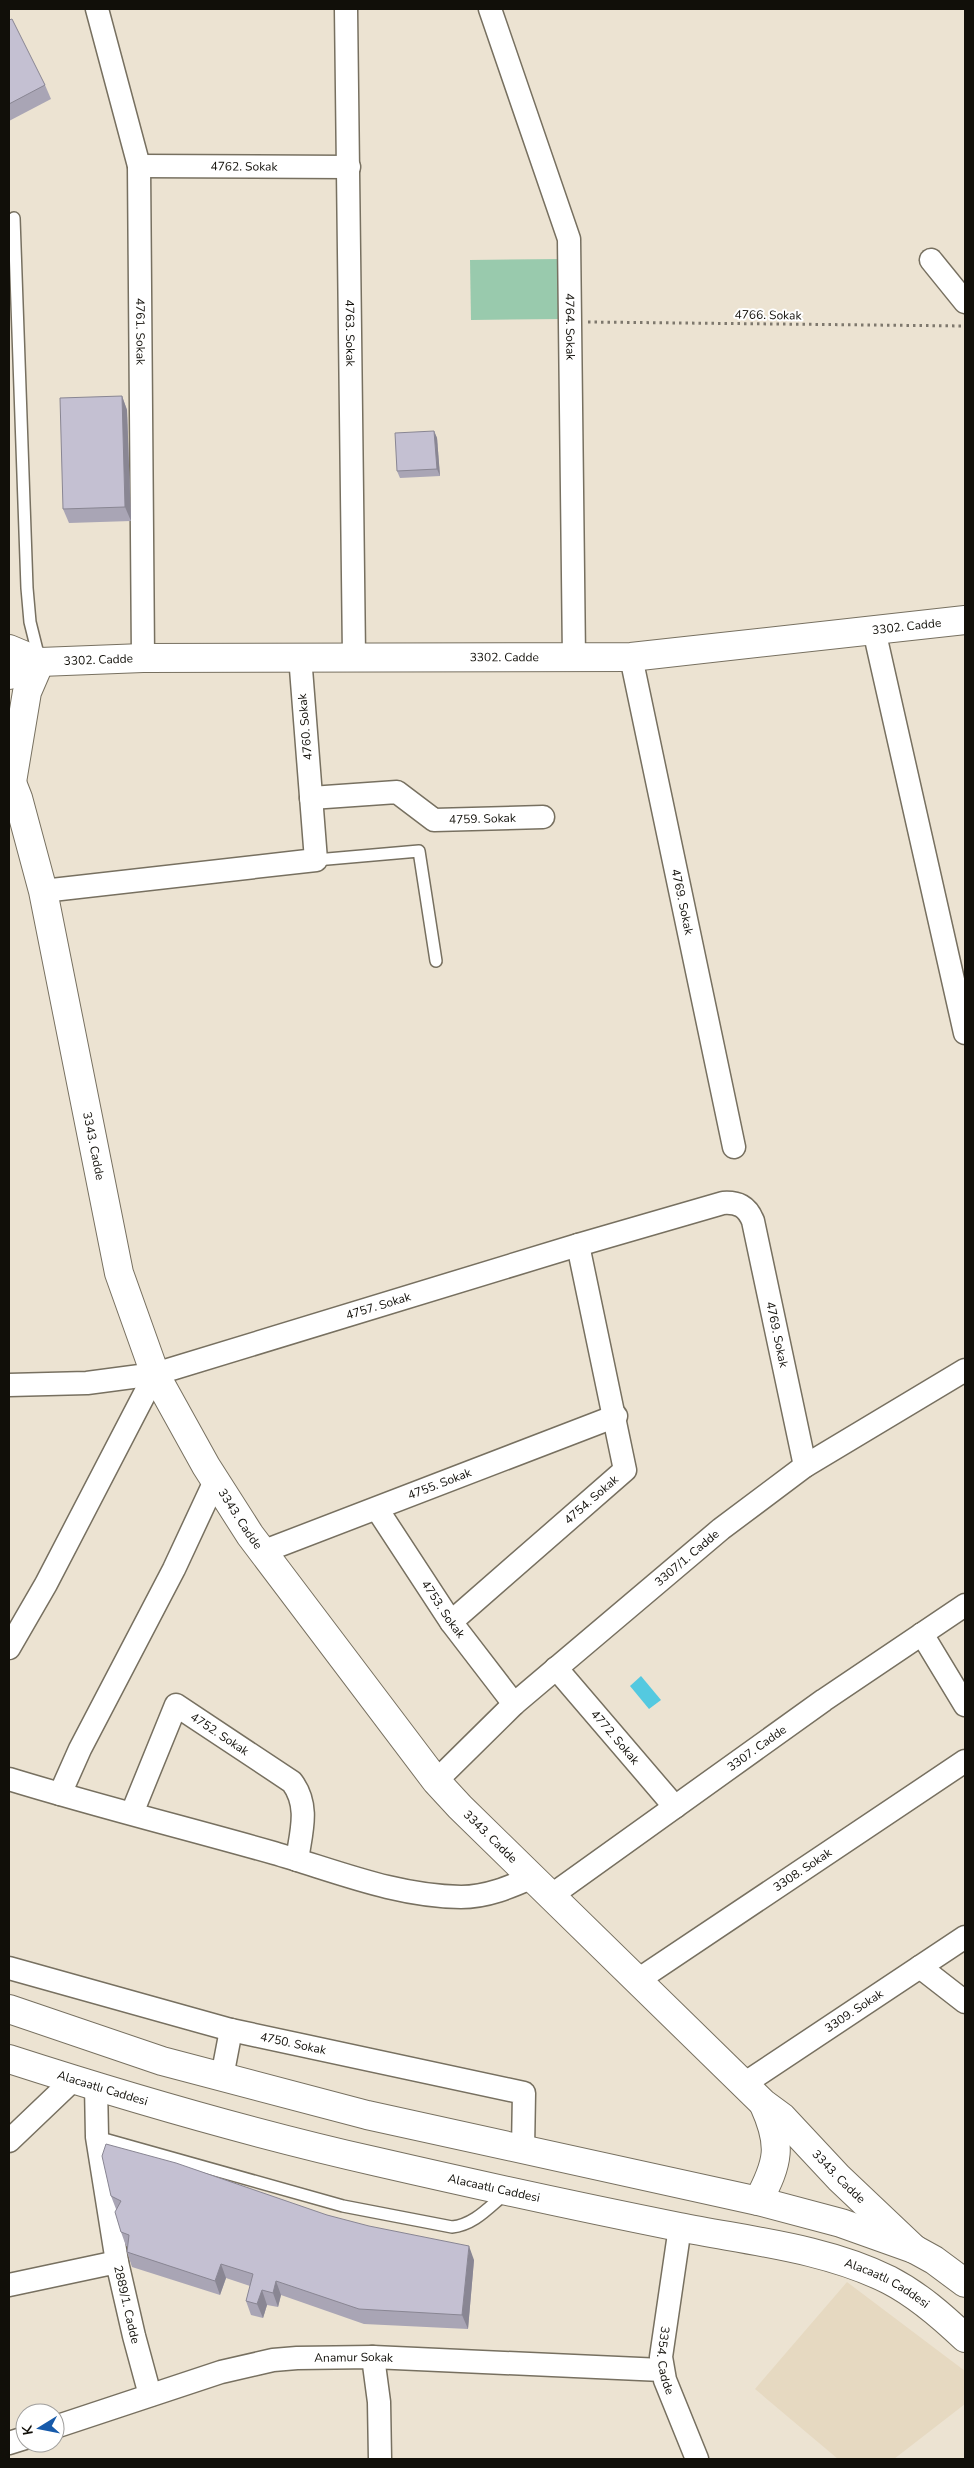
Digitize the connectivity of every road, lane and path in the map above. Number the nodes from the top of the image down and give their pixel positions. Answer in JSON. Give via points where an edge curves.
{"nodes":[{"id":1,"x":97,"y":9,"type":"edge"},
{"id":2,"x":346,"y":9,"type":"edge"},
{"id":3,"x":490,"y":9,"type":"edge"},
{"id":4,"x":139,"y":166,"type":"junction"},
{"id":5,"x":349,"y":167,"type":"junction"},
{"id":6,"x":14,"y":218,"type":"dead end"},
{"id":7,"x":931,"y":260,"type":"dead end"},
{"id":8,"x":965,"y":302,"type":"edge"},
{"id":9,"x":570,"y":322,"type":"junction"},
{"id":10,"x":965,"y":326,"type":"edge"},
{"id":11,"x":965,"y":620,"type":"edge"},
{"id":12,"x":874,"y":630,"type":"junction"},
{"id":13,"x":9,"y":649,"type":"edge"},
{"id":14,"x":300,"y":656,"type":"junction"},
{"id":15,"x":354,"y":656,"type":"junction"},
{"id":16,"x":632,"y":657,"type":"junction"},
{"id":17,"x":143,"y":658,"type":"junction"},
{"id":18,"x":574,"y":658,"type":"junction"},
{"id":19,"x":40,"y":662,"type":"junction"},
{"id":20,"x":9,"y":675,"type":"edge"},
{"id":21,"x":10,"y":780,"type":"edge"},
{"id":22,"x":311,"y":798,"type":"junction"},
{"id":23,"x":543,"y":817,"type":"dead end"},
{"id":24,"x":316,"y":860,"type":"junction"},
{"id":25,"x":43,"y":891,"type":"junction"},
{"id":26,"x":436,"y":961,"type":"dead end"},
{"id":27,"x":965,"y":1034,"type":"edge"},
{"id":28,"x":734,"y":1147,"type":"dead end"},
{"id":29,"x":742,"y":1205,"type":"joint"},
{"id":30,"x":578,"y":1245,"type":"junction"},
{"id":31,"x":965,"y":1370,"type":"edge"},
{"id":32,"x":155,"y":1374,"type":"junction"},
{"id":33,"x":9,"y":1385,"type":"edge"},
{"id":34,"x":616,"y":1416,"type":"junction"},
{"id":35,"x":805,"y":1466,"type":"junction"},
{"id":36,"x":215,"y":1481,"type":"junction"},
{"id":37,"x":377,"y":1509,"type":"junction"},
{"id":38,"x":262,"y":1552,"type":"junction"},
{"id":39,"x":965,"y":1605,"type":"edge"},
{"id":40,"x":452,"y":1622,"type":"junction"},
{"id":41,"x":922,"y":1634,"type":"junction"},
{"id":42,"x":9,"y":1648,"type":"edge"},
{"id":43,"x":556,"y":1668,"type":"junction"},
{"id":44,"x":514,"y":1704,"type":"junction"},
{"id":45,"x":965,"y":1705,"type":"edge"},
{"id":46,"x":965,"y":1761,"type":"edge"},
{"id":47,"x":9,"y":1779,"type":"edge"},
{"id":48,"x":436,"y":1781,"type":"junction"},
{"id":49,"x":60,"y":1794,"type":"junction"},
{"id":50,"x":675,"y":1807,"type":"junction"},
{"id":51,"x":132,"y":1813,"type":"junction"},
{"id":52,"x":297,"y":1860,"type":"junction"},
{"id":53,"x":542,"y":1886,"type":"junction"},
{"id":54,"x":965,"y":1937,"type":"edge"},
{"id":55,"x":920,"y":1967,"type":"junction"},
{"id":56,"x":9,"y":1968,"type":"edge"},
{"id":57,"x":638,"y":1980,"type":"junction"},
{"id":58,"x":965,"y":2002,"type":"edge"},
{"id":59,"x":9,"y":2009,"type":"edge"},
{"id":60,"x":231,"y":2030,"type":"junction"},
{"id":61,"x":9,"y":2058,"type":"edge"},
{"id":62,"x":222,"y":2078,"type":"junction"},
{"id":63,"x":85,"y":2082,"type":"junction"},
{"id":64,"x":744,"y":2084,"type":"junction"},
{"id":65,"x":763,"y":2103,"type":"junction"},
{"id":66,"x":96,"y":2137,"type":"junction"},
{"id":67,"x":9,"y":2141,"type":"edge"},
{"id":68,"x":523,"y":2149,"type":"junction"},
{"id":69,"x":508,"y":2191,"type":"junction"},
{"id":70,"x":758,"y":2200,"type":"junction"},
{"id":71,"x":680,"y":2227,"type":"junction"},
{"id":72,"x":914,"y":2249,"type":"junction"},
{"id":73,"x":117,"y":2262,"type":"junction"},
{"id":74,"x":965,"y":2283,"type":"edge"},
{"id":75,"x":9,"y":2285,"type":"edge"},
{"id":76,"x":965,"y":2338,"type":"edge"},
{"id":77,"x":373,"y":2357,"type":"junction"},
{"id":78,"x":662,"y":2370,"type":"junction"},
{"id":79,"x":150,"y":2395,"type":"junction"},
{"id":80,"x":65,"y":2424,"type":"edge"},
{"id":81,"x":380,"y":2459,"type":"edge"},
{"id":82,"x":697,"y":2459,"type":"edge"}],
"edges":[{"from":1,"to":4,"type":"street","name":"4761. Sokak"},
{"from":2,"to":5,"type":"street","name":"4763. Sokak"},
{"from":3,"to":9,"type":"street","name":"4764. Sokak","via":[[569,239]]},
{"from":4,"to":5,"type":"street","name":"4762. Sokak"},
{"from":4,"to":17,"type":"street","name":"4761. Sokak"},
{"from":5,"to":15,"type":"street","name":"4763. Sokak"},
{"from":6,"to":19,"type":"lane","via":[[27,588],[30,622]]},
{"from":7,"to":8,"type":"street"},
{"from":9,"to":10,"type":"path","name":"4766. Sokak"},
{"from":9,"to":18,"type":"street","name":"4764. Sokak"},
{"from":11,"to":12,"type":"street","name":"3302. Cadde"},
{"from":12,"to":16,"type":"street","name":"3302. Cadde"},
{"from":12,"to":27,"type":"street"},
{"from":13,"to":19,"type":"street","name":"3302. Cadde"},
{"from":14,"to":15,"type":"street","name":"3302. Cadde"},
{"from":14,"to":17,"type":"street","name":"3302. Cadde"},
{"from":14,"to":22,"type":"street","name":"4760. Sokak"},
{"from":15,"to":18,"type":"street","name":"3302. Cadde"},
{"from":16,"to":18,"type":"street","name":"3302. Cadde"},
{"from":16,"to":28,"type":"street","name":"4769. Sokak"},
{"from":17,"to":19,"type":"street","name":"3302. Cadde"},
{"from":19,"to":20,"type":"street","name":"3302. Cadde"},
{"from":19,"to":21,"type":"street","via":[[27,692]]},
{"from":21,"to":25,"type":"street","name":"3343. Cadde"},
{"from":22,"to":23,"type":"street","name":"4759. Sokak","via":[[397,792],[434,820]]},
{"from":22,"to":24,"type":"street","name":"4760. Sokak"},
{"from":24,"to":25,"type":"street"},
{"from":24,"to":26,"type":"lane","via":[[419,851]]},
{"from":25,"to":32,"type":"street","name":"3343. Cadde","via":[[119,1272]]},
{"from":29,"to":30,"type":"street","name":"4757. Sokak","via":[[723,1203]]},
{"from":29,"to":35,"type":"street","name":"4769. Sokak","via":[[750,1212],[753,1221]]},
{"from":30,"to":32,"type":"street","name":"4757. Sokak"},
{"from":30,"to":34,"type":"street","name":"4754. Sokak"},
{"from":31,"to":35,"type":"street","name":"3307/1. Cadde"},
{"from":32,"to":33,"type":"street","name":"4757. Sokak","via":[[88,1383]]},
{"from":32,"to":36,"type":"street","name":"3343. Cadde"},
{"from":32,"to":42,"type":"street","via":[[46,1584]]},
{"from":34,"to":37,"type":"street","name":"4755. Sokak"},
{"from":34,"to":40,"type":"street","name":"4754. Sokak","via":[[625,1470]]},
{"from":35,"to":43,"type":"street","name":"3307/1. Cadde","via":[[721,1529]]},
{"from":36,"to":38,"type":"street","name":"3343. Cadde"},
{"from":36,"to":49,"type":"street"},
{"from":37,"to":38,"type":"street","name":"4755. Sokak"},
{"from":37,"to":40,"type":"street","name":"4753. Sokak"},
{"from":38,"to":48,"type":"street","name":"3343. Cadde"},
{"from":39,"to":41,"type":"street","name":"3307. Cadde"},
{"from":40,"to":44,"type":"street","name":"4753. Sokak"},
{"from":41,"to":45,"type":"street"},
{"from":41,"to":50,"type":"street","name":"3307. Cadde"},
{"from":43,"to":44,"type":"street","name":"3307/1. Cadde"},
{"from":43,"to":50,"type":"street","name":"4772. Sokak"},
{"from":44,"to":48,"type":"street","name":"3307/1. Cadde"},
{"from":46,"to":57,"type":"street","name":"3308. Sokak"},
{"from":47,"to":49,"type":"street","name":"3307. Cadde"},
{"from":48,"to":53,"type":"street","name":"3343. Cadde"},
{"from":49,"to":51,"type":"street","name":"3307. Cadde"},
{"from":50,"to":53,"type":"street","name":"3307. Cadde"},
{"from":51,"to":52,"type":"street","name":"3307. Cadde"},
{"from":51,"to":52,"type":"street","name":"4752. Sokak","via":[[176,1705],[292,1782],[303,1801],[304,1814]]},
{"from":52,"to":53,"type":"street","name":"3307. Cadde","via":[[368,1883],[413,1892],[462,1897]]},
{"from":53,"to":57,"type":"street","name":"3343. Cadde"},
{"from":54,"to":55,"type":"street","name":"3309. Sokak"},
{"from":55,"to":58,"type":"street"},
{"from":55,"to":64,"type":"street","name":"3309. Sokak"},
{"from":56,"to":60,"type":"street","name":"4750. Sokak"},
{"from":57,"to":64,"type":"street","name":"3343. Cadde"},
{"from":59,"to":62,"type":"street"},
{"from":60,"to":62,"type":"street"},
{"from":60,"to":68,"type":"street","name":"4750. Sokak","via":[[524,2093]]},
{"from":61,"to":63,"type":"street","name":"Alacaatlı Caddesi"},
{"from":62,"to":68,"type":"street","via":[[367,2115]]},
{"from":63,"to":66,"type":"street"},
{"from":63,"to":67,"type":"street"},
{"from":63,"to":69,"type":"street","name":"Alacaatlı Caddesi","via":[[276,2137]]},
{"from":64,"to":65,"type":"street","name":"3343. Cadde"},
{"from":65,"to":70,"type":"street","name":"3343. Cadde","via":[[773,2125],[777,2154],[774,2171]]},
{"from":65,"to":72,"type":"street","name":"3343. Cadde","via":[[782,2117],[839,2178]]},
{"from":66,"to":69,"type":"lane","via":[[343,2206],[452,2227],[473,2220]]},
{"from":66,"to":73,"type":"street"},
{"from":68,"to":70,"type":"street"},
{"from":69,"to":71,"type":"street","name":"Alacaatlı Caddesi"},
{"from":70,"to":72,"type":"street","via":[[841,2223]]},
{"from":71,"to":76,"type":"street","name":"Alacaatlı Caddesi","via":[[798,2250],[868,2271],[912,2293]]},
{"from":71,"to":78,"type":"street","name":"3354. Cadde","via":[[662,2344]]},
{"from":72,"to":74,"type":"street"},
{"from":73,"to":75,"type":"street","name":"2889/1. Cadde"},
{"from":73,"to":79,"type":"street","name":"2889/1. Cadde"},
{"from":77,"to":78,"type":"street","name":"Anamur Sokak"},
{"from":77,"to":79,"type":"street","name":"Anamur Sokak","via":[[273,2360],[221,2372]]},
{"from":77,"to":81,"type":"street","via":[[379,2402]]},
{"from":78,"to":82,"type":"street","name":"3354. Cadde"},
{"from":79,"to":80,"type":"street","name":"Anamur Sokak"}]}
